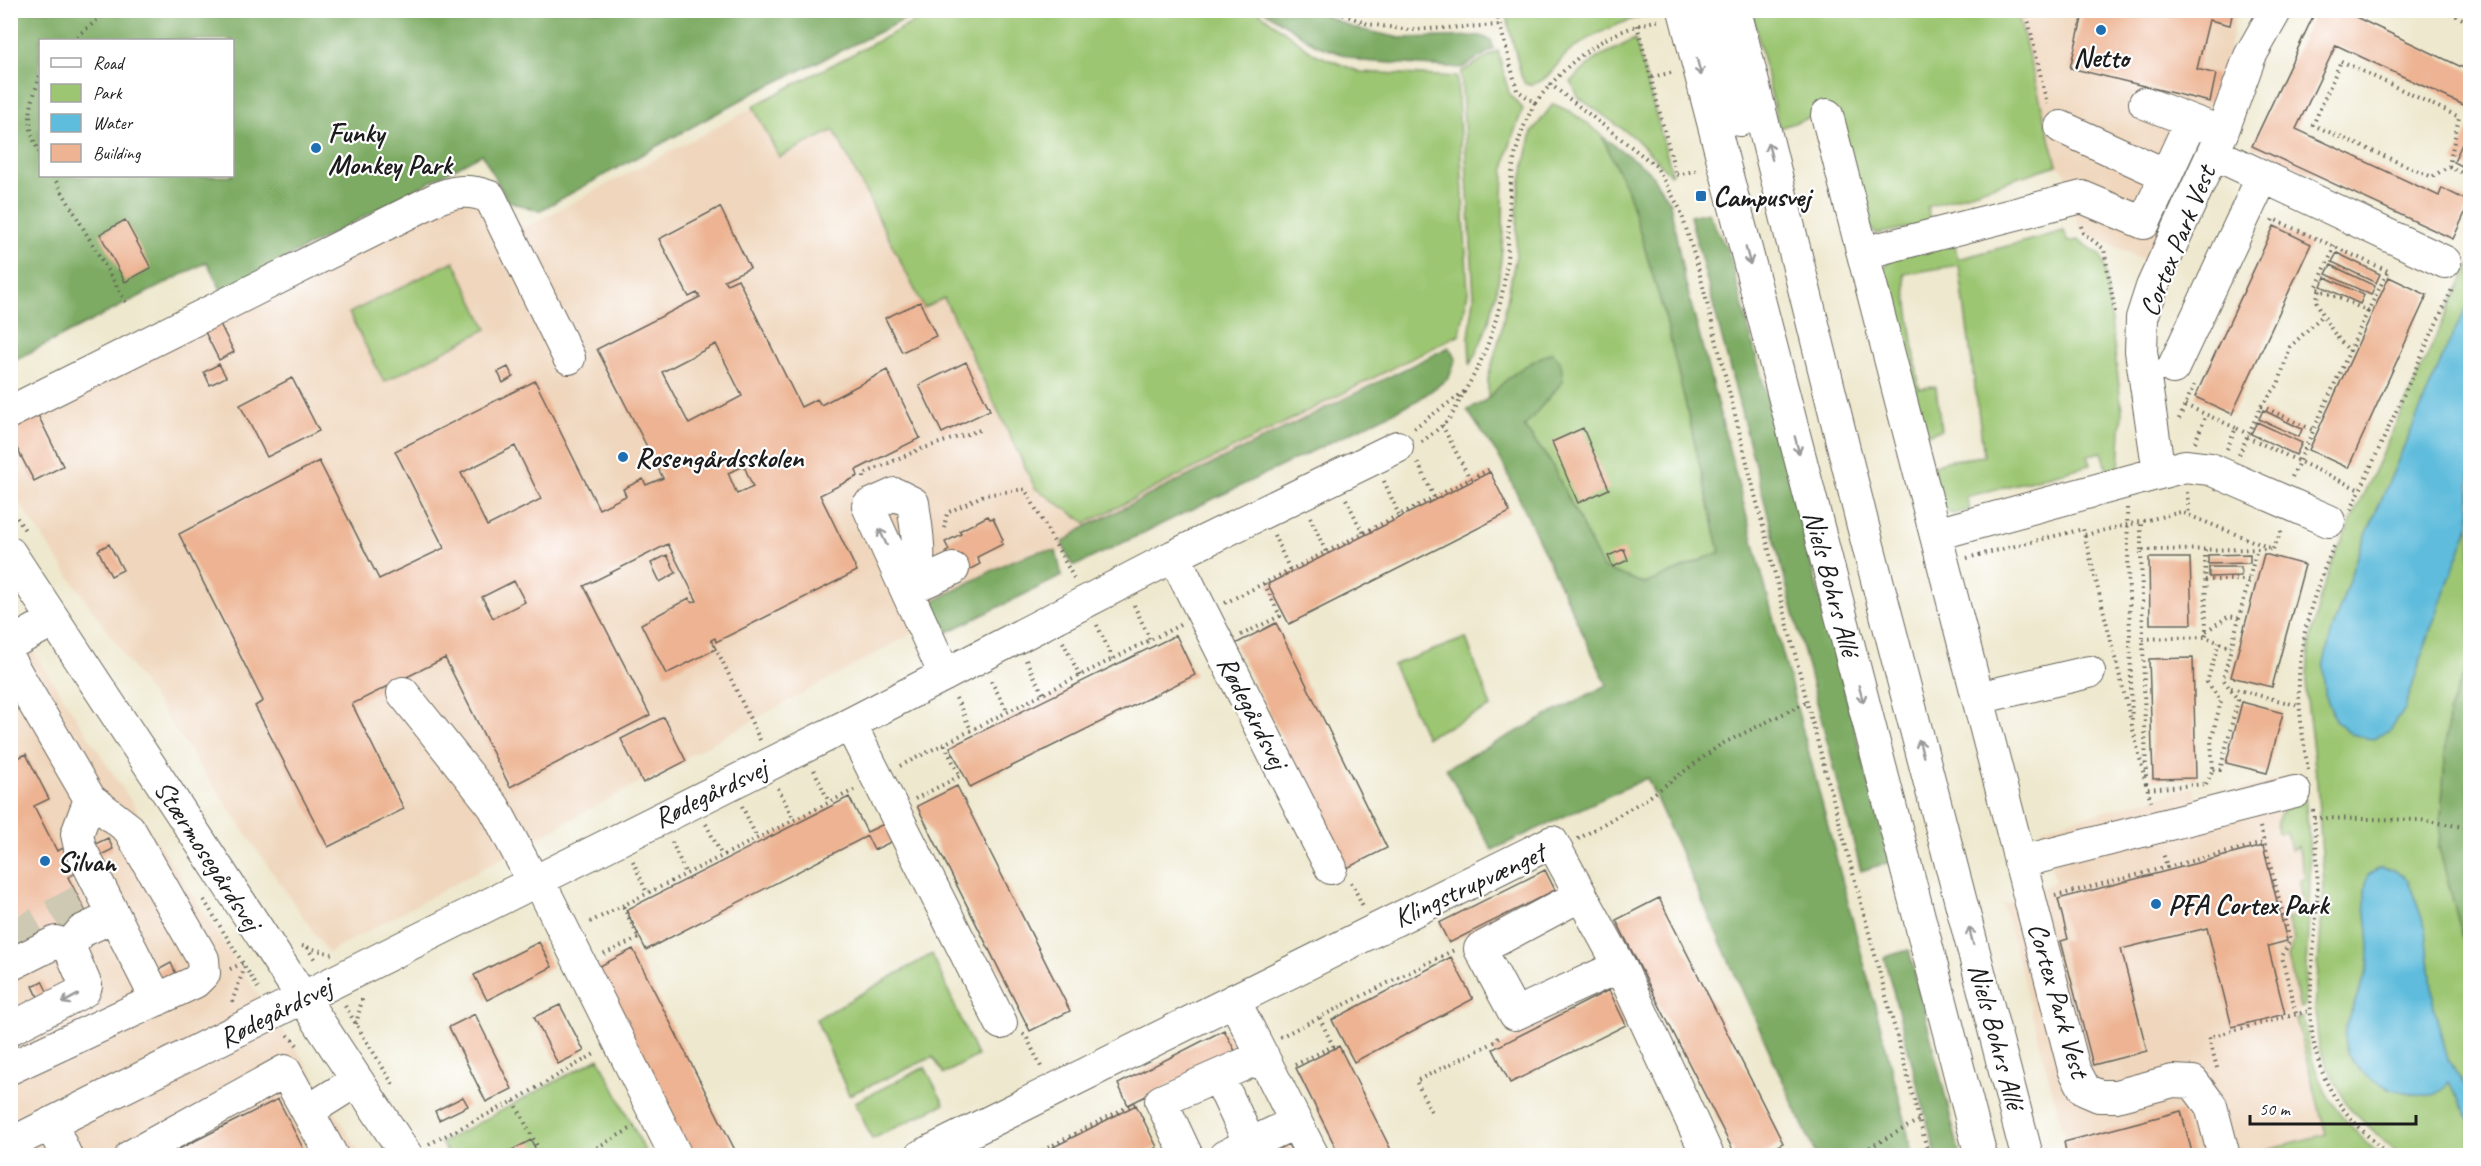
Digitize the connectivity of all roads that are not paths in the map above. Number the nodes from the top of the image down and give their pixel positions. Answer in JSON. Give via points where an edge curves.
{"nodes":[{"id":1,"x":1711,"y":10,"type":"edge"},
{"id":2,"x":1735,"y":10,"type":"edge"},
{"id":3,"x":2257,"y":10,"type":"edge"},
{"id":4,"x":2276,"y":10,"type":"edge"},
{"id":5,"x":1674,"y":15,"type":"edge"},
{"id":6,"x":2250,"y":56,"type":"junction"},
{"id":7,"x":2145,"y":103,"type":"dead end"},
{"id":8,"x":1827,"y":115,"type":"dead end"},
{"id":9,"x":2191,"y":121,"type":"junction"},
{"id":10,"x":2061,"y":127,"type":"road end"},
{"id":11,"x":2218,"y":143,"type":"junction"},
{"id":12,"x":2166,"y":175,"type":"junction"},
{"id":13,"x":2262,"y":178,"type":"junction"},
{"id":14,"x":1863,"y":253,"type":"junction"},
{"id":15,"x":2450,"y":273,"type":"road end"},
{"id":16,"x":569,"y":358,"type":"dead end"},
{"id":17,"x":2185,"y":373,"type":"road end"},
{"id":18,"x":10,"y":412,"type":"edge"},
{"id":19,"x":1394,"y":450,"type":"road end"},
{"id":20,"x":2158,"y":463,"type":"junction"},
{"id":21,"x":2338,"y":525,"type":"road end"},
{"id":22,"x":1864,"y":530,"type":"junction"},
{"id":23,"x":1936,"y":534,"type":"junction"},
{"id":24,"x":10,"y":553,"type":"edge"},
{"id":25,"x":1174,"y":556,"type":"junction"},
{"id":26,"x":953,"y":569,"type":"dead end"},
{"id":27,"x":907,"y":590,"type":"junction"},
{"id":28,"x":54,"y":620,"type":"junction"},
{"id":29,"x":10,"y":644,"type":"edge"},
{"id":30,"x":10,"y":662,"type":"edge"},
{"id":31,"x":2089,"y":672,"type":"dead end"},
{"id":32,"x":945,"y":675,"type":"junction"},
{"id":33,"x":403,"y":693,"type":"dead end"},
{"id":34,"x":1978,"y":698,"type":"junction"},
{"id":35,"x":850,"y":724,"type":"junction"},
{"id":36,"x":2305,"y":788,"type":"road end"},
{"id":37,"x":90,"y":799,"type":"junction"},
{"id":38,"x":2020,"y":862,"type":"junction"},
{"id":39,"x":1330,"y":868,"type":"road end"},
{"id":40,"x":536,"y":880,"type":"junction"},
{"id":41,"x":1581,"y":896,"type":"junction"},
{"id":42,"x":99,"y":902,"type":"junction"},
{"id":43,"x":69,"y":946,"type":"junction"},
{"id":44,"x":10,"y":965,"type":"edge"},
{"id":45,"x":1620,"y":966,"type":"junction"},
{"id":46,"x":302,"y":998,"type":"junction"},
{"id":47,"x":157,"y":1000,"type":"junction"},
{"id":48,"x":1234,"y":1000,"type":"junction"},
{"id":49,"x":1001,"y":1023,"type":"road end"},
{"id":50,"x":10,"y":1029,"type":"edge"},
{"id":51,"x":1265,"y":1060,"type":"junction"},
{"id":52,"x":10,"y":1068,"type":"edge"},
{"id":53,"x":1218,"y":1076,"type":"junction"},
{"id":54,"x":356,"y":1081,"type":"junction"},
{"id":55,"x":308,"y":1111,"type":"junction"},
{"id":56,"x":1296,"y":1122,"type":"junction"},
{"id":57,"x":51,"y":1123,"type":"junction"},
{"id":58,"x":10,"y":1144,"type":"edge"},
{"id":59,"x":1237,"y":1150,"type":"edge"},
{"id":60,"x":66,"y":1155,"type":"edge"},
{"id":61,"x":131,"y":1155,"type":"edge"},
{"id":62,"x":332,"y":1155,"type":"edge"},
{"id":63,"x":407,"y":1155,"type":"edge"},
{"id":64,"x":676,"y":1155,"type":"edge"},
{"id":65,"x":921,"y":1155,"type":"edge"},
{"id":66,"x":1186,"y":1155,"type":"edge"},
{"id":67,"x":1313,"y":1155,"type":"edge"},
{"id":68,"x":1708,"y":1155,"type":"edge"},
{"id":69,"x":1981,"y":1155,"type":"edge"},
{"id":70,"x":2028,"y":1155,"type":"edge"},
{"id":71,"x":2224,"y":1155,"type":"edge"}],
"edges":[{"from":1,"to":22,"type":"street","via":[[1837,486]]},
{"from":22,"to":2,"type":"street","name":"Niels Bohrs Allé","one_way":true},
{"from":3,"to":6,"type":"street","name":"Cortex Park Vest"},
{"from":4,"to":6,"type":"street","name":"Cortex Park Vest"},
{"from":5,"to":69,"type":"street","name":"Niels Bohrs Allé","one_way":true},
{"from":6,"to":11,"type":"street","name":"Cortex Park Vest"},
{"from":7,"to":9,"type":"street"},
{"from":8,"to":14,"type":"street","name":"Cortex Park Vest"},
{"from":9,"to":11,"type":"street"},
{"from":9,"to":12,"type":"street"},
{"from":10,"to":12,"type":"street"},
{"from":11,"to":13,"type":"street","name":"Cortex Park Vest"},
{"from":11,"to":20,"type":"street","name":"Cortex Park Vest","via":[[2166,253],[2142,318],[2141,351]]},
{"from":12,"to":14,"type":"street","via":[[2144,223],[2082,197]]},
{"from":13,"to":15,"type":"street","name":"Cortex Park Vest","via":[[2401,242]]},
{"from":13,"to":17,"type":"street"},
{"from":14,"to":23,"type":"street","name":"Cortex Park Vest"},
{"from":16,"to":18,"type":"street","via":[[489,197],[473,190],[457,191]]},
{"from":19,"to":25,"type":"street","name":"Rødegårdsvej"},
{"from":20,"to":21,"type":"street","via":[[2223,475]]},
{"from":20,"to":23,"type":"street"},
{"from":70,"to":22,"type":"street","name":"Niels Bohrs Allé","one_way":true},
{"from":23,"to":34,"type":"street","name":"Cortex Park Vest"},
{"from":24,"to":28,"type":"street","name":"Stærmosegårdsvej"},
{"from":25,"to":32,"type":"street","name":"Rødegårdsvej"},
{"from":25,"to":39,"type":"street","name":"Rødegårdsvej"},
{"from":26,"to":27,"type":"street"},
{"from":27,"to":27,"type":"street","one_way":true,"via":[[868,506],[895,494],[912,502],[917,538],[915,582]]},
{"from":27,"to":32,"type":"street"},
{"from":28,"to":29,"type":"street"},
{"from":28,"to":46,"type":"street","name":"Stærmosegårdsvej"},
{"from":30,"to":37,"type":"street"},
{"from":31,"to":34,"type":"street"},
{"from":32,"to":35,"type":"street","name":"Rødegårdsvej"},
{"from":33,"to":40,"type":"street","via":[[494,807]]},
{"from":34,"to":38,"type":"street","name":"Cortex Park Vest"},
{"from":35,"to":40,"type":"street","name":"Rødegårdsvej"},
{"from":35,"to":49,"type":"street"},
{"from":36,"to":38,"type":"street"},
{"from":37,"to":42,"type":"street","via":[[77,834]]},
{"from":37,"to":47,"type":"street","via":[[129,829],[203,958],[204,973],[200,978]]},
{"from":38,"to":71,"type":"street","name":"Cortex Park Vest","via":[[2074,1069],[2085,1090],[2099,1096],[2116,1096],[2173,1081],[2193,1082],[2211,1106]]},
{"from":40,"to":46,"type":"street","name":"Rødegårdsvej"},
{"from":40,"to":64,"type":"street"},
{"from":41,"to":45,"type":"street","name":"Klingstrupvænget"},
{"from":41,"to":45,"type":"street","via":[[1480,949],[1515,1014]]},
{"from":41,"to":48,"type":"street","name":"Klingstrupvænget","via":[[1552,842]]},
{"from":42,"to":43,"type":"street"},
{"from":42,"to":47,"type":"street"},
{"from":43,"to":44,"type":"street","via":[[56,942]]},
{"from":43,"to":50,"type":"street","one_way":true,"via":[[86,986],[84,991]]},
{"from":45,"to":68,"type":"street","name":"Klingstrupvænget"},
{"from":46,"to":54,"type":"street","name":"Stærmosegårdsvej"},
{"from":46,"to":57,"type":"street","name":"Rødegårdsvej"},
{"from":47,"to":52,"type":"street"},
{"from":48,"to":51,"type":"street"},
{"from":48,"to":65,"type":"street","name":"Klingstrupvænget"},
{"from":51,"to":53,"type":"street"},
{"from":51,"to":56,"type":"street"},
{"from":53,"to":59,"type":"street"},
{"from":53,"to":66,"type":"street","via":[[1161,1101]]},
{"from":54,"to":55,"type":"street"},
{"from":54,"to":63,"type":"street","name":"Stærmosegårdsvej"},
{"from":55,"to":61,"type":"street","via":[[285,1071]]},
{"from":55,"to":62,"type":"street"},
{"from":56,"to":59,"type":"street"},
{"from":56,"to":67,"type":"street"},
{"from":57,"to":58,"type":"street","name":"Rødegårdsvej"},
{"from":57,"to":60,"type":"street"}]}
